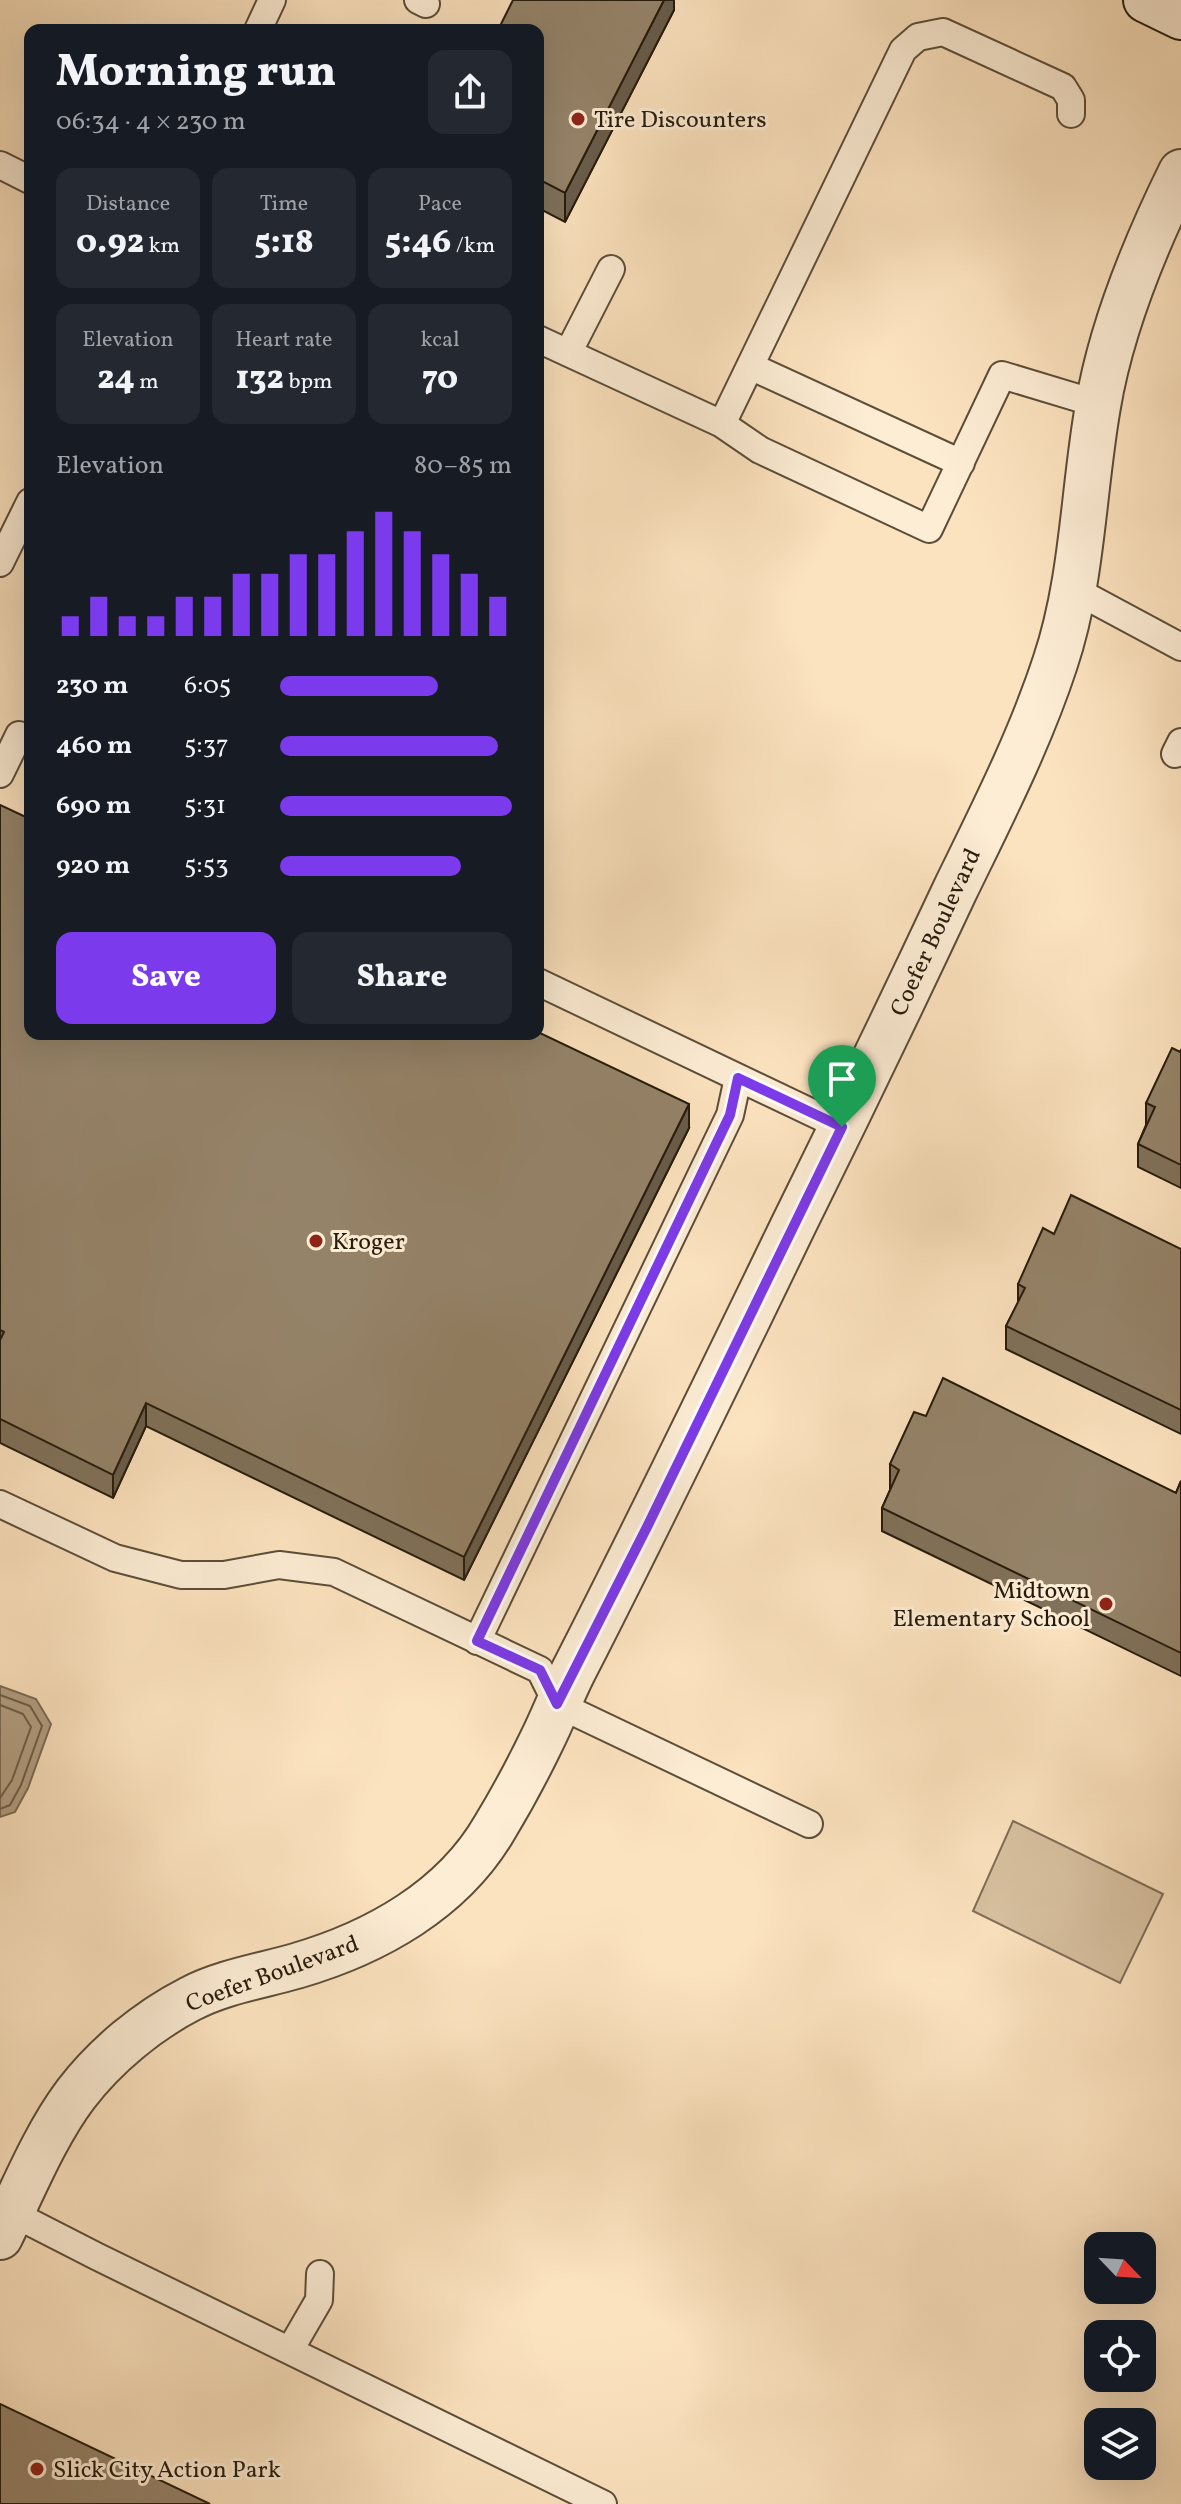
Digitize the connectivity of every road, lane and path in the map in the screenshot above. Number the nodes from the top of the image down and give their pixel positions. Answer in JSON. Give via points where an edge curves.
{"nodes":[{"id":1,"x":272,"y":0,"type":"edge"},
{"id":2,"x":1146,"y":0,"type":"edge"},
{"id":3,"x":1181,"y":17,"type":"edge"},
{"id":4,"x":261,"y":24,"type":"edge"},
{"id":5,"x":1071,"y":114,"type":"dead end"},
{"id":6,"x":0,"y":165,"type":"edge"},
{"id":7,"x":1181,"y":172,"type":"edge"},
{"id":8,"x":24,"y":177,"type":"edge"},
{"id":9,"x":611,"y":269,"type":"dead end"},
{"id":10,"x":544,"y":342,"type":"edge"},
{"id":11,"x":568,"y":353,"type":"junction"},
{"id":12,"x":750,"y":366,"type":"junction"},
{"id":13,"x":1098,"y":404,"type":"junction"},
{"id":14,"x":722,"y":424,"type":"junction"},
{"id":15,"x":961,"y":463,"type":"junction"},
{"id":16,"x":24,"y":514,"type":"edge"},
{"id":17,"x":0,"y":563,"type":"edge"},
{"id":18,"x":1073,"y":589,"type":"junction"},
{"id":19,"x":1181,"y":647,"type":"edge"},
{"id":20,"x":16,"y":734,"type":"edge"},
{"id":21,"x":0,"y":774,"type":"edge"},
{"id":22,"x":544,"y":985,"type":"edge"},
{"id":23,"x":738,"y":1078,"type":"junction"},
{"id":24,"x":842,"y":1127,"type":"junction"},
{"id":25,"x":0,"y":1504,"type":"edge"},
{"id":26,"x":477,"y":1641,"type":"junction"},
{"id":27,"x":557,"y":1704,"type":"junction"},
{"id":28,"x":809,"y":1824,"type":"dead end"},
{"id":29,"x":4,"y":2219,"type":"edge"},
{"id":30,"x":320,"y":2274,"type":"dead end"},
{"id":31,"x":290,"y":2350,"type":"junction"},
{"id":32,"x":603,"y":2504,"type":"edge"}],
"edges":[{"from":1,"to":4,"type":"lane"},
{"from":2,"to":3,"type":"street"},
{"from":5,"to":12,"type":"lane","via":[[1063,87],[943,32],[918,37],[903,50]]},
{"from":6,"to":8,"type":"lane"},
{"from":7,"to":13,"type":"street","name":"Coefer Boulevard","via":[[1124,309]]},
{"from":9,"to":11,"type":"lane"},
{"from":10,"to":11,"type":"lane"},
{"from":11,"to":14,"type":"lane"},
{"from":12,"to":14,"type":"lane"},
{"from":12,"to":15,"type":"lane"},
{"from":13,"to":15,"type":"lane","via":[[1002,375]]},
{"from":13,"to":18,"type":"street","name":"Coefer Boulevard"},
{"from":14,"to":15,"type":"lane","via":[[760,450],[929,529]]},
{"from":16,"to":17,"type":"lane"},
{"from":18,"to":19,"type":"lane"},
{"from":18,"to":24,"type":"street","name":"Coefer Boulevard","via":[[1056,662],[1021,752]]},
{"from":20,"to":21,"type":"lane"},
{"from":22,"to":23,"type":"lane"},
{"from":23,"to":24,"type":"lane"},
{"from":23,"to":26,"type":"lane","via":[[730,1115]]},
{"from":24,"to":27,"type":"street","name":"Coefer Boulevard"},
{"from":25,"to":26,"type":"lane","via":[[115,1558],[181,1575],[224,1575],[279,1565],[334,1572]]},
{"from":26,"to":27,"type":"lane","via":[[540,1670]]},
{"from":27,"to":28,"type":"lane"},
{"from":27,"to":29,"type":"street","name":"Coefer Boulevard","via":[[492,1834],[448,1885],[424,1907],[371,1938],[193,1997],[160,2017],[108,2058],[75,2095]]},
{"from":29,"to":31,"type":"lane","via":[[96,2256]]},
{"from":30,"to":31,"type":"lane","via":[[319,2300]]},
{"from":31,"to":32,"type":"lane"}]}
